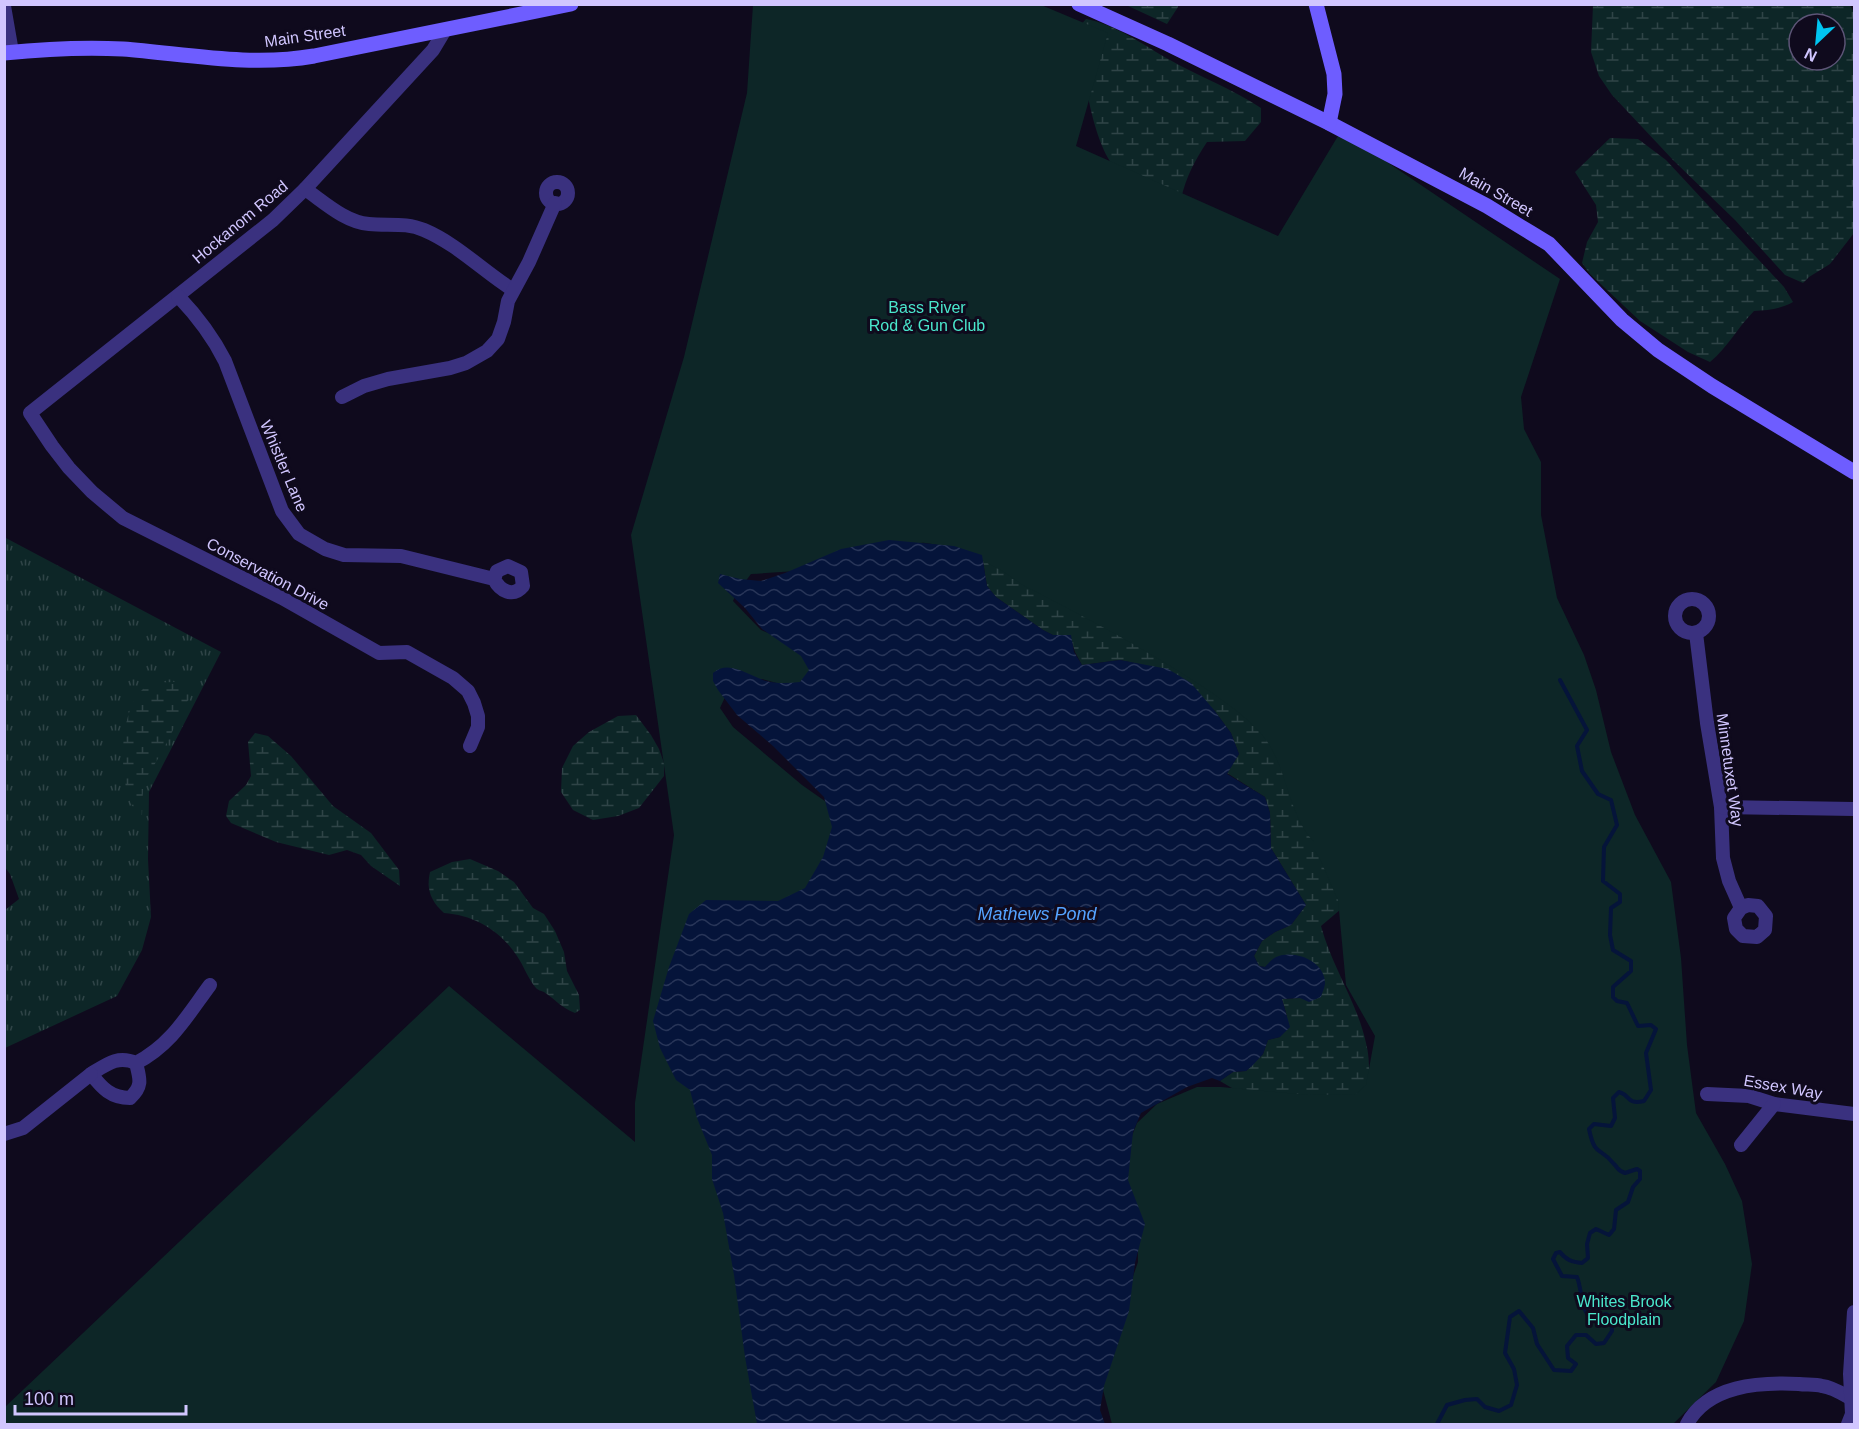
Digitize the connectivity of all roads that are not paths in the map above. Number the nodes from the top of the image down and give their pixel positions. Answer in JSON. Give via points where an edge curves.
{"nodes":[{"id":1,"x":571,"y":4,"type":"edge"},
{"id":2,"x":1079,"y":4,"type":"edge"},
{"id":3,"x":1316,"y":4,"type":"edge"},
{"id":4,"x":4,"y":6,"type":"edge"},
{"id":5,"x":445,"y":30,"type":"junction"},
{"id":6,"x":8,"y":52,"type":"edge"},
{"id":7,"x":1329,"y":123,"type":"junction"},
{"id":8,"x":305,"y":189,"type":"junction"},
{"id":9,"x":555,"y":203,"type":"dead end"},
{"id":10,"x":513,"y":290,"type":"junction"},
{"id":11,"x":178,"y":296,"type":"junction"},
{"id":12,"x":342,"y":397,"type":"dead end"},
{"id":13,"x":30,"y":413,"type":"joint"},
{"id":14,"x":1854,"y":472,"type":"edge"},
{"id":15,"x":494,"y":579,"type":"dead end"},
{"id":16,"x":1696,"y":633,"type":"dead end"},
{"id":17,"x":471,"y":746,"type":"dead end"},
{"id":18,"x":1721,"y":807,"type":"junction"},
{"id":19,"x":1854,"y":809,"type":"edge"},
{"id":20,"x":1741,"y":908,"type":"dead end"},
{"id":21,"x":210,"y":985,"type":"dead end"},
{"id":22,"x":136,"y":1063,"type":"junction"},
{"id":23,"x":91,"y":1074,"type":"junction"},
{"id":24,"x":1707,"y":1094,"type":"dead end"},
{"id":25,"x":1774,"y":1104,"type":"junction"},
{"id":26,"x":1854,"y":1114,"type":"edge"},
{"id":27,"x":4,"y":1134,"type":"edge"},
{"id":28,"x":1741,"y":1145,"type":"dead end"},
{"id":29,"x":1854,"y":1312,"type":"edge"},
{"id":30,"x":1850,"y":1374,"type":"junction"},
{"id":31,"x":1823,"y":1386,"type":"junction"},
{"id":32,"x":1852,"y":1399,"type":"junction"},
{"id":33,"x":1687,"y":1425,"type":"edge"},
{"id":34,"x":1848,"y":1425,"type":"edge"}],
"edges":[{"from":1,"to":5,"type":"main road","name":"Main Street"},
{"from":2,"to":7,"type":"main road","name":"Main Street"},
{"from":3,"to":7,"type":"main road","via":[[1334,74],[1335,94]]},
{"from":4,"to":6,"type":"street"},
{"from":5,"to":6,"type":"main road","name":"Main Street","via":[[314,56],[267,61],[84,48]]},
{"from":5,"to":8,"type":"street","name":"Hockanom Road","via":[[434,50]]},
{"from":7,"to":14,"type":"main road","name":"Main Street","via":[[1487,206],[1549,244],[1622,320],[1658,350]]},
{"from":8,"to":10,"type":"street","via":[[356,221],[424,230]]},
{"from":8,"to":11,"type":"street","name":"Hockanom Road","via":[[273,220]]},
{"from":9,"to":10,"type":"street"},
{"from":10,"to":12,"type":"street","via":[[498,339],[488,351],[466,363],[388,379]]},
{"from":11,"to":13,"type":"street","name":"Hockanom Road"},
{"from":11,"to":15,"type":"street","name":"Whistler Lane","via":[[216,344],[282,511],[299,534],[344,555],[400,556]]},
{"from":13,"to":17,"type":"street","name":"Conservation Drive","via":[[69,468],[123,518],[282,598],[379,653],[407,652],[453,678],[468,692],[477,716],[478,728]]},
{"from":16,"to":18,"type":"street","name":"Minnetuxet Way"},
{"from":18,"to":19,"type":"street"},
{"from":18,"to":20,"type":"street","name":"Minnetuxet Way","via":[[1723,858]]},
{"from":21,"to":22,"type":"street","via":[[169,1039],[155,1053]]},
{"from":22,"to":23,"type":"street","via":[[126,1059],[112,1061]]},
{"from":22,"to":23,"type":"street","via":[[138,1091],[130,1098],[112,1095]]},
{"from":23,"to":27,"type":"street","via":[[23,1128]]},
{"from":24,"to":25,"type":"street","name":"Essex Way","via":[[1749,1096]]},
{"from":25,"to":26,"type":"street","name":"Essex Way"},
{"from":25,"to":28,"type":"street"},
{"from":29,"to":30,"type":"street"},
{"from":30,"to":31,"type":"street"},
{"from":30,"to":32,"type":"street"},
{"from":31,"to":32,"type":"street"},
{"from":31,"to":33,"type":"street","via":[[1765,1383],[1736,1389],[1704,1403]]},
{"from":32,"to":34,"type":"street"}]}
